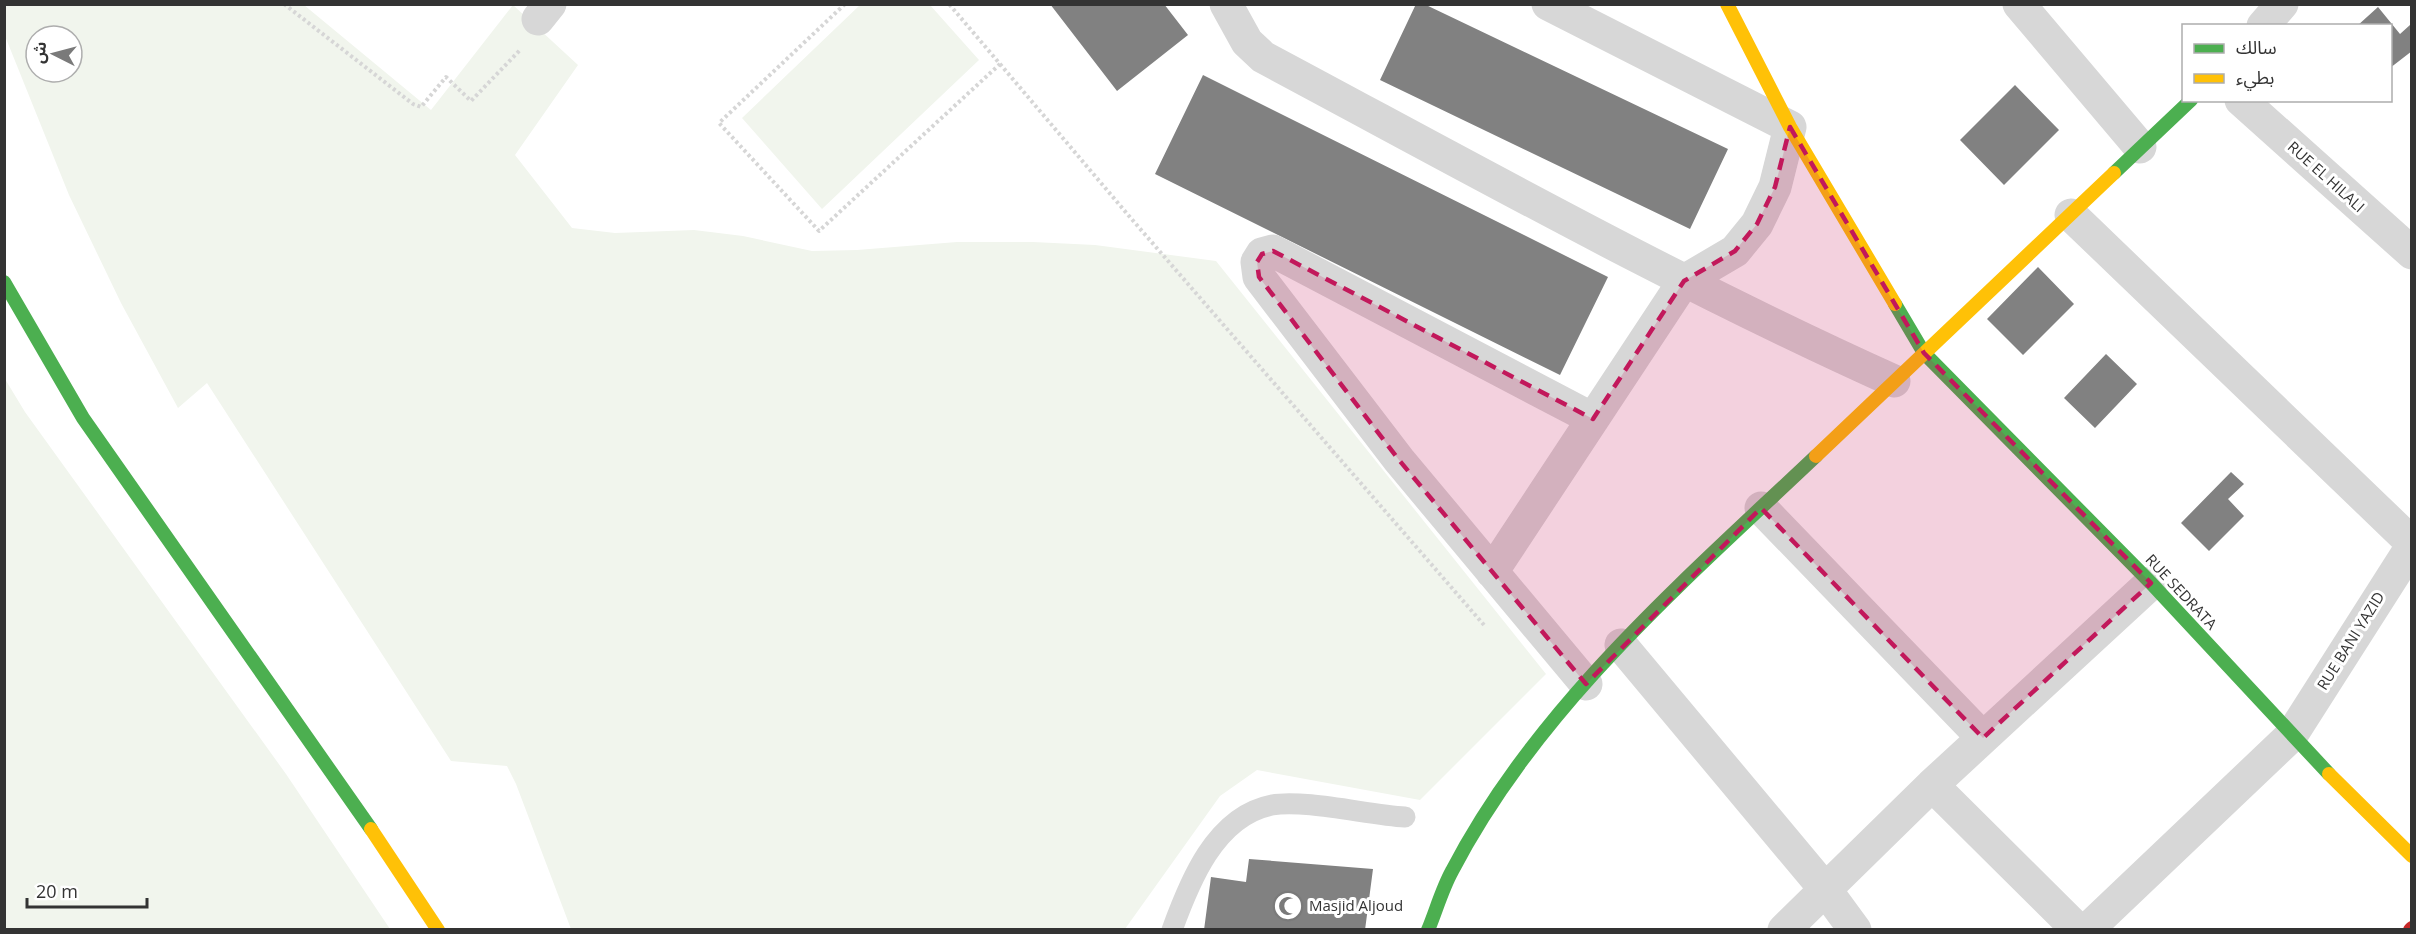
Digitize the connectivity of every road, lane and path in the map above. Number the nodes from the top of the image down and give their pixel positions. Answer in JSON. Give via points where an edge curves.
{"nodes":[{"id":1,"x":284,"y":4,"type":"edge"},
{"id":2,"x":845,"y":4,"type":"edge"},
{"id":3,"x":949,"y":4,"type":"edge"},
{"id":4,"x":1226,"y":4,"type":"edge"},
{"id":5,"x":1548,"y":4,"type":"edge"},
{"id":6,"x":2019,"y":4,"type":"edge"},
{"id":7,"x":2282,"y":4,"type":"edge"},
{"id":8,"x":1736,"y":8,"type":"edge"},
{"id":9,"x":544,"y":12,"type":"edge"},
{"id":10,"x":2265,"y":24,"type":"edge"},
{"id":11,"x":1000,"y":64,"type":"junction"},
{"id":12,"x":2189,"y":102,"type":"edge"},
{"id":13,"x":2243,"y":102,"type":"edge"},
{"id":14,"x":1790,"y":127,"type":"junction"},
{"id":15,"x":2140,"y":147,"type":"junction"},
{"id":16,"x":2071,"y":214,"type":"junction"},
{"id":17,"x":2412,"y":253,"type":"edge"},
{"id":18,"x":1684,"y":281,"type":"junction"},
{"id":19,"x":4,"y":282,"type":"edge"},
{"id":20,"x":1924,"y":353,"type":"junction"},
{"id":21,"x":1894,"y":381,"type":"junction"},
{"id":22,"x":1593,"y":419,"type":"junction"},
{"id":23,"x":1761,"y":508,"type":"junction"},
{"id":24,"x":2412,"y":544,"type":"edge"},
{"id":25,"x":1492,"y":572,"type":"junction"},
{"id":26,"x":2151,"y":583,"type":"junction"},
{"id":27,"x":1488,"y":630,"type":"dead end"},
{"id":28,"x":1621,"y":645,"type":"junction"},
{"id":29,"x":1586,"y":684,"type":"junction"},
{"id":30,"x":2291,"y":736,"type":"junction"},
{"id":31,"x":1983,"y":738,"type":"junction"},
{"id":32,"x":1932,"y":785,"type":"junction"},
{"id":33,"x":1405,"y":817,"type":"dead end"},
{"id":34,"x":2412,"y":856,"type":"edge"},
{"id":35,"x":1825,"y":889,"type":"junction"},
{"id":36,"x":438,"y":930,"type":"edge"},
{"id":37,"x":1172,"y":930,"type":"edge"},
{"id":38,"x":1428,"y":930,"type":"edge"},
{"id":39,"x":1784,"y":930,"type":"edge"},
{"id":40,"x":1855,"y":930,"type":"edge"},
{"id":41,"x":2078,"y":930,"type":"edge"},
{"id":42,"x":2087,"y":930,"type":"edge"}],
"edges":[{"from":1,"to":9,"type":"path","via":[[421,107],[446,77],[471,101],[534,36]]},
{"from":2,"to":11,"type":"path","via":[[719,123],[819,231]]},
{"from":3,"to":11,"type":"path"},
{"from":4,"to":18,"type":"street","via":[[1247,42],[1263,57]]},
{"from":5,"to":14,"type":"street"},
{"from":6,"to":15,"type":"street"},
{"from":7,"to":10,"type":"street"},
{"from":8,"to":14,"type":"street","name":"RUE SEDRATA"},
{"from":11,"to":27,"type":"path"},
{"from":12,"to":15,"type":"street"},
{"from":13,"to":17,"type":"street","name":"RUE EL HILALI"},
{"from":14,"to":18,"type":"street","via":[[1775,187],[1757,224],[1735,251]]},
{"from":14,"to":20,"type":"street","name":"RUE SEDRATA"},
{"from":15,"to":16,"type":"street"},
{"from":16,"to":20,"type":"street"},
{"from":16,"to":24,"type":"street"},
{"from":18,"to":21,"type":"street"},
{"from":18,"to":22,"type":"street"},
{"from":19,"to":36,"type":"street","via":[[83,418],[349,796]]},
{"from":20,"to":21,"type":"street"},
{"from":20,"to":26,"type":"street","name":"RUE SEDRATA"},
{"from":21,"to":23,"type":"street"},
{"from":22,"to":25,"type":"street"},
{"from":22,"to":25,"type":"street","via":[[1273,251],[1262,254],[1257,262],[1259,277],[1399,460]]},
{"from":23,"to":28,"type":"street"},
{"from":23,"to":31,"type":"street"},
{"from":24,"to":30,"type":"street","name":"RUE BANI YAZID"},
{"from":25,"to":29,"type":"street"},
{"from":26,"to":30,"type":"street","name":"RUE SEDRATA"},
{"from":26,"to":31,"type":"street"},
{"from":28,"to":29,"type":"street"},
{"from":28,"to":35,"type":"street"},
{"from":29,"to":38,"type":"street","via":[[1559,711],[1502,786],[1451,872]]},
{"from":30,"to":34,"type":"street","name":"RUE SEDRATA"},
{"from":30,"to":42,"type":"street","name":"RUE BANI YAZID"},
{"from":31,"to":32,"type":"street"},
{"from":32,"to":35,"type":"street"},
{"from":32,"to":41,"type":"street"},
{"from":33,"to":37,"type":"lane","via":[[1307,806],[1273,805],[1250,812],[1223,834],[1189,883]]},
{"from":35,"to":39,"type":"street"},
{"from":35,"to":40,"type":"street"}]}
